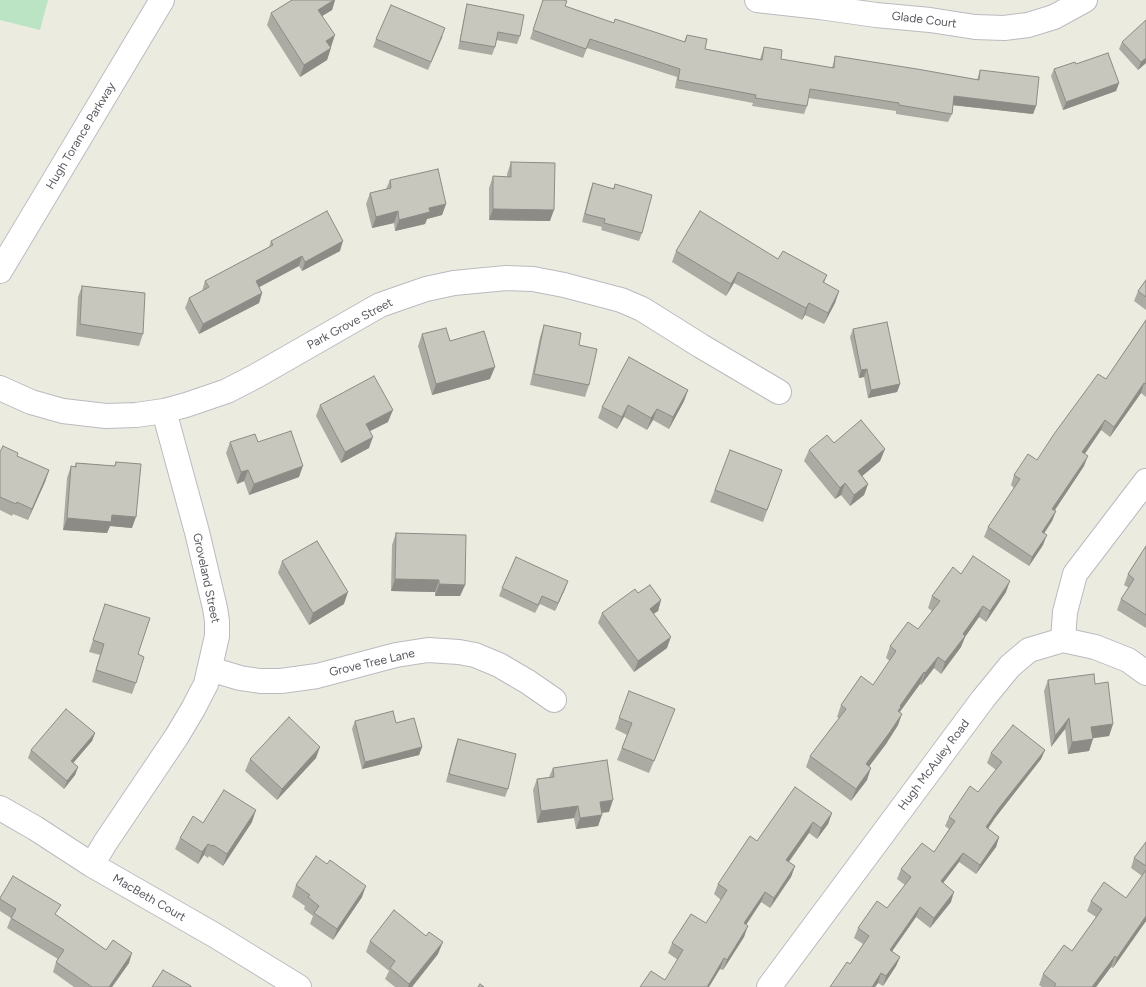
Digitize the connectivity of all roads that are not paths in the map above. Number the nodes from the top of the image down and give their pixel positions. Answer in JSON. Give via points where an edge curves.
{"nodes":[{"id":1,"x":162,"y":0,"type":"edge"},
{"id":2,"x":757,"y":0,"type":"edge"},
{"id":3,"x":1085,"y":0,"type":"edge"},
{"id":4,"x":0,"y":271,"type":"edge"},
{"id":5,"x":0,"y":388,"type":"edge"},
{"id":6,"x":779,"y":392,"type":"dead end"},
{"id":7,"x":164,"y":411,"type":"junction"},
{"id":8,"x":1146,"y":481,"type":"edge"},
{"id":9,"x":1062,"y":640,"type":"junction"},
{"id":10,"x":210,"y":669,"type":"junction"},
{"id":11,"x":1146,"y":673,"type":"edge"},
{"id":12,"x":554,"y":700,"type":"dead end"},
{"id":13,"x":0,"y":808,"type":"edge"},
{"id":14,"x":92,"y":865,"type":"junction"},
{"id":15,"x":299,"y":987,"type":"edge"},
{"id":16,"x":769,"y":987,"type":"edge"}],
"edges":[{"from":1,"to":4,"type":"street","name":"Hugh Torance Parkway"},
{"from":2,"to":3,"type":"street","name":"Glade Court","via":[[1004,28],[1054,17]]},
{"from":5,"to":7,"type":"street","name":"Park Grove Street","via":[[31,402],[63,411],[106,416]]},
{"from":6,"to":7,"type":"street","name":"Park Grove Street","via":[[628,303],[564,285],[506,278],[426,289],[380,305],[227,391]]},
{"from":7,"to":10,"type":"street","name":"Groveland Street","via":[[215,608],[217,636]]},
{"from":8,"to":9,"type":"street","via":[[1075,574]]},
{"from":9,"to":11,"type":"street","name":"Hugh McAuley Road","via":[[1095,647],[1128,660]]},
{"from":9,"to":16,"type":"street","name":"Hugh McAuley Road","via":[[1029,650],[1010,666]]},
{"from":10,"to":12,"type":"street","name":"Grove Tree Lane","via":[[240,678],[281,681],[317,676],[428,650],[459,652],[499,665]]},
{"from":10,"to":14,"type":"street","name":"Groveland Street","via":[[206,684],[177,736]]},
{"from":13,"to":14,"type":"street","name":"MacBeth Court"},
{"from":14,"to":15,"type":"street","name":"MacBeth Court"}]}
